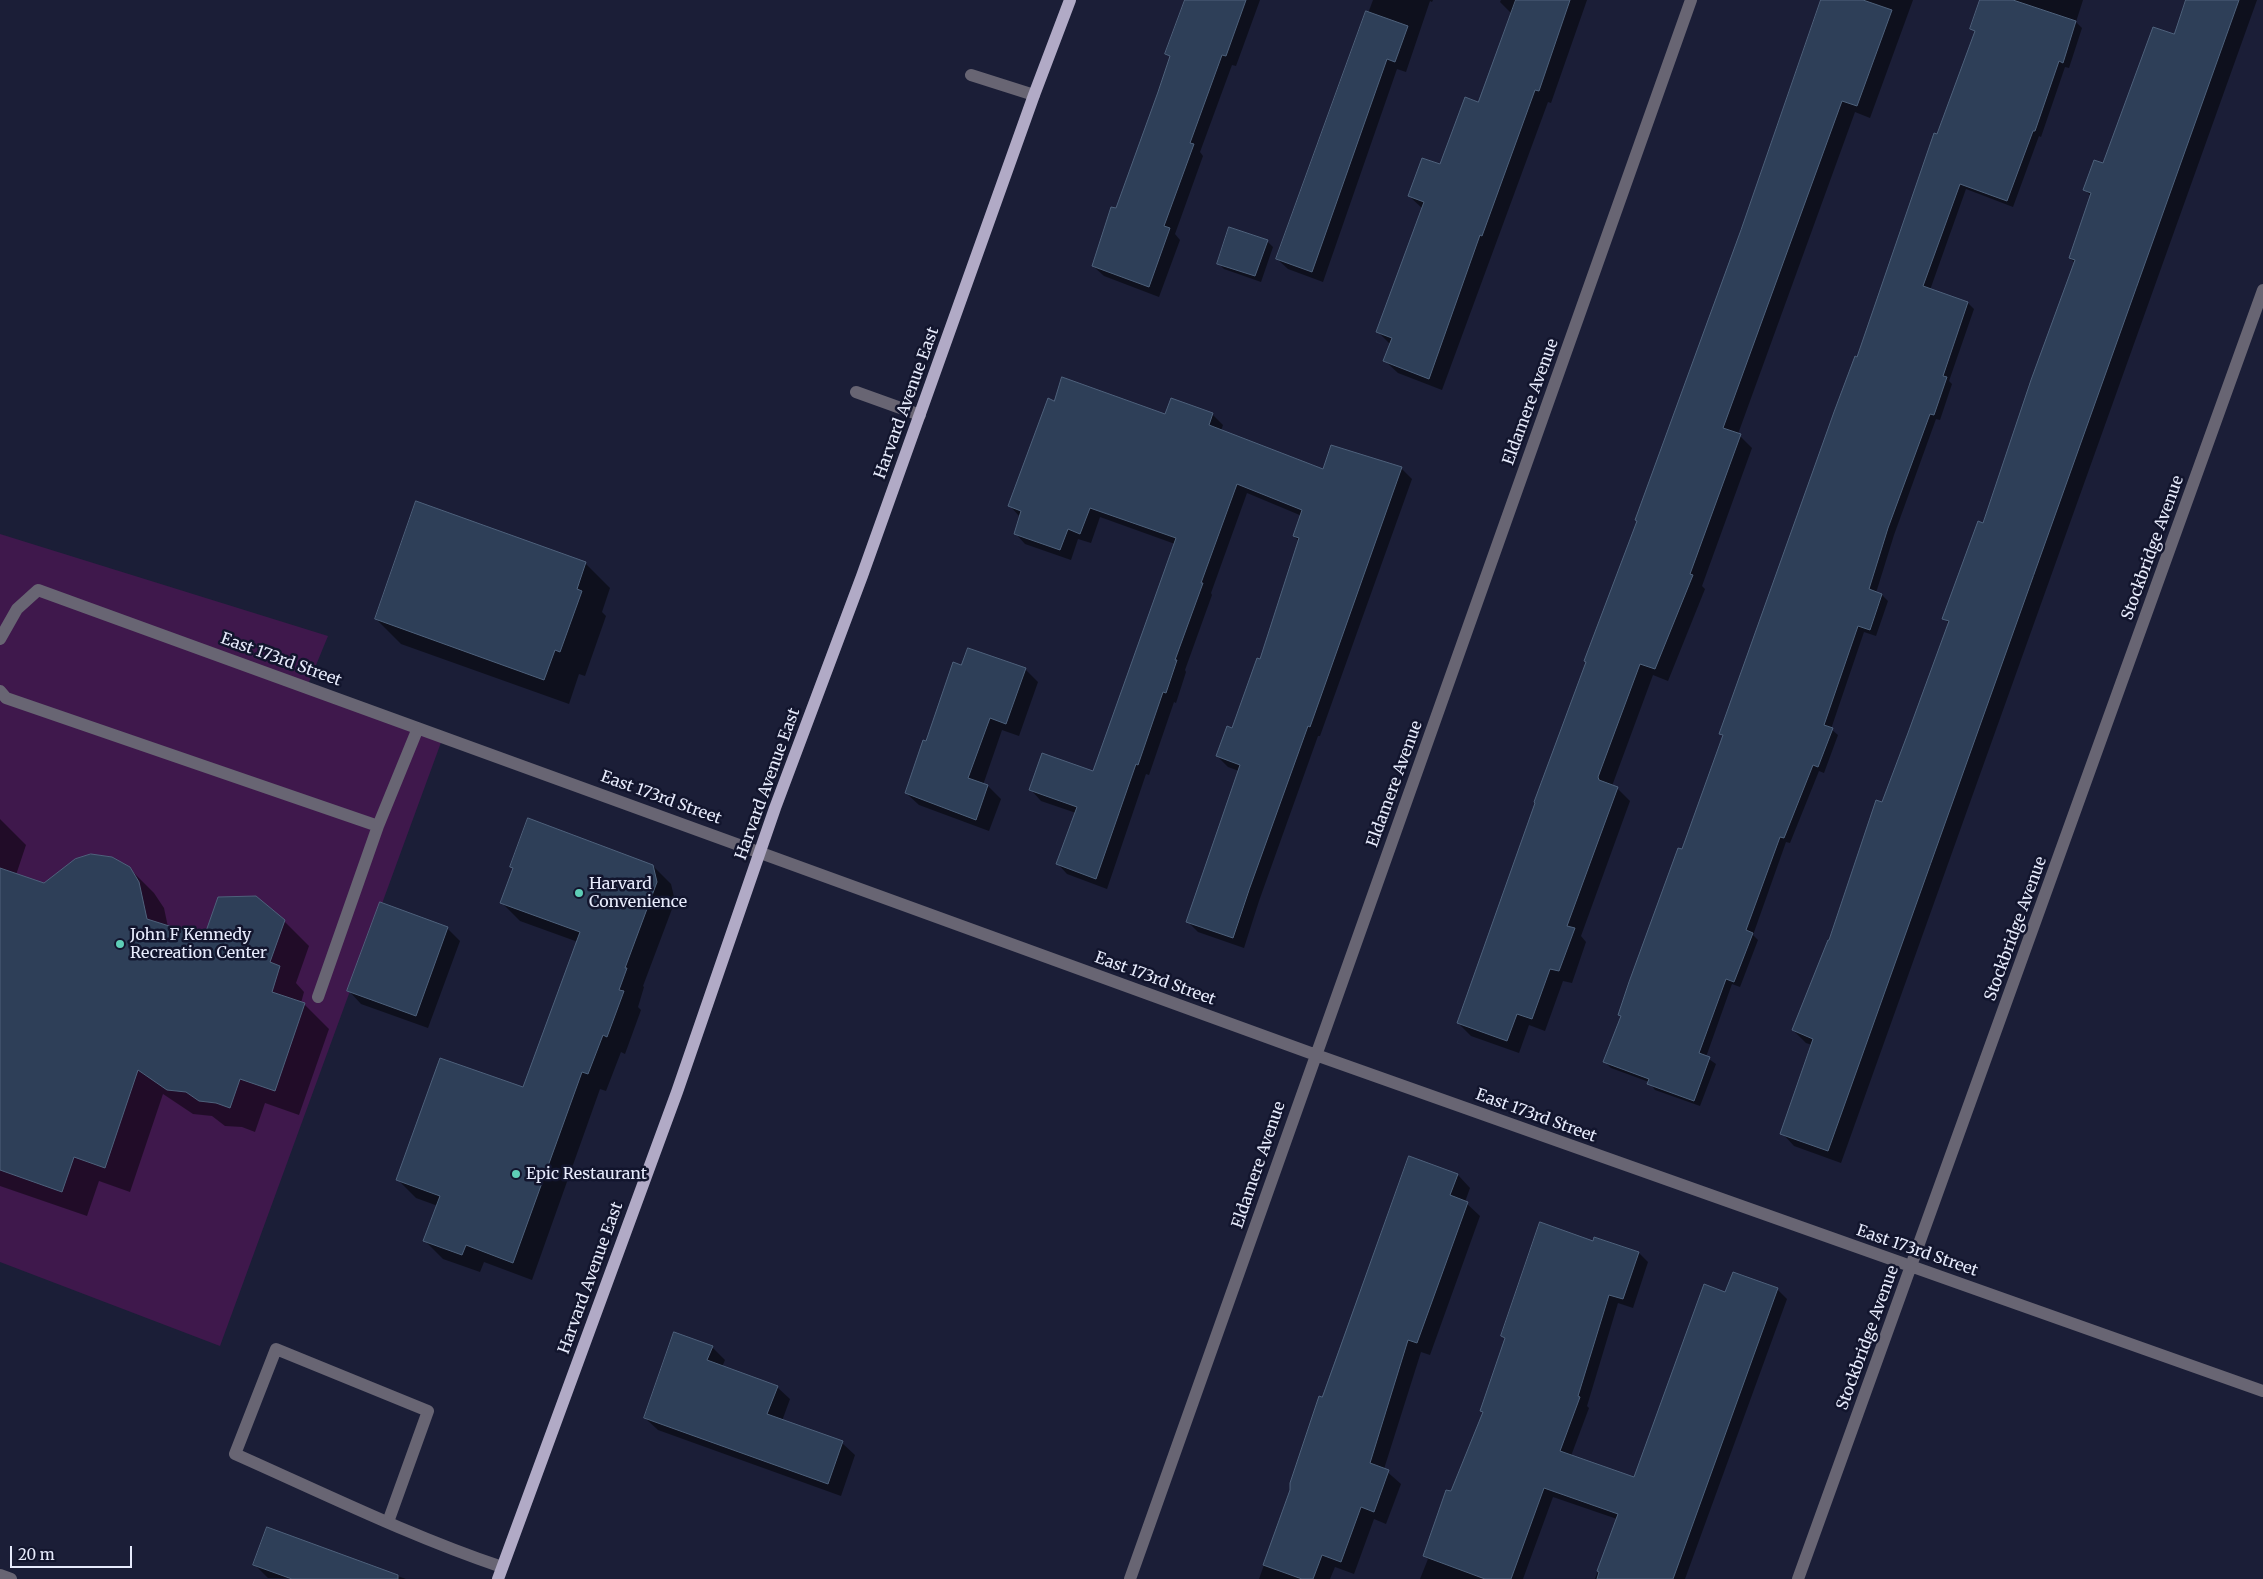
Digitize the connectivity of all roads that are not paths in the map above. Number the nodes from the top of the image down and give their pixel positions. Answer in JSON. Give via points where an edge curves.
{"nodes":[{"id":1,"x":1070,"y":0,"type":"edge"},
{"id":2,"x":1692,"y":0,"type":"edge"},
{"id":3,"x":971,"y":75,"type":"dead end"},
{"id":4,"x":1034,"y":95,"type":"junction"},
{"id":5,"x":2263,"y":290,"type":"edge"},
{"id":6,"x":856,"y":392,"type":"dead end"},
{"id":7,"x":920,"y":415,"type":"junction"},
{"id":8,"x":0,"y":639,"type":"edge"},
{"id":9,"x":0,"y":691,"type":"edge"},
{"id":10,"x":418,"y":728,"type":"junction"},
{"id":11,"x":378,"y":826,"type":"junction"},
{"id":12,"x":761,"y":851,"type":"junction"},
{"id":13,"x":318,"y":997,"type":"dead end"},
{"id":14,"x":1316,"y":1055,"type":"junction"},
{"id":15,"x":1912,"y":1266,"type":"junction"},
{"id":16,"x":2263,"y":1391,"type":"edge"},
{"id":17,"x":388,"y":1522,"type":"junction"},
{"id":18,"x":500,"y":1573,"type":"edge"},
{"id":19,"x":0,"y":1575,"type":"edge"},
{"id":20,"x":10,"y":1579,"type":"edge"},
{"id":21,"x":1130,"y":1579,"type":"edge"},
{"id":22,"x":1798,"y":1579,"type":"edge"}],
"edges":[{"from":1,"to":4,"type":"main road","name":"Harvard Avenue East"},
{"from":2,"to":14,"type":"street","name":"Eldamere Avenue"},
{"from":3,"to":4,"type":"street"},
{"from":4,"to":7,"type":"main road","name":"Harvard Avenue East"},
{"from":5,"to":15,"type":"street","name":"Stockbridge Avenue"},
{"from":6,"to":7,"type":"street"},
{"from":7,"to":12,"type":"main road","name":"Harvard Avenue East"},
{"from":8,"to":10,"type":"street","name":"East 173rd Street","via":[[17,609],[38,590]]},
{"from":9,"to":11,"type":"street","via":[[6,698]]},
{"from":10,"to":11,"type":"street"},
{"from":10,"to":12,"type":"street","name":"East 173rd Street"},
{"from":11,"to":13,"type":"street"},
{"from":12,"to":14,"type":"street","name":"East 173rd Street"},
{"from":12,"to":18,"type":"main road","name":"Harvard Avenue East","via":[[677,1092]]},
{"from":14,"to":15,"type":"street","name":"East 173rd Street"},
{"from":14,"to":21,"type":"street","name":"Eldamere Avenue"},
{"from":15,"to":16,"type":"street","name":"East 173rd Street"},
{"from":15,"to":22,"type":"street","name":"Stockbridge Avenue"},
{"from":17,"to":17,"type":"street","via":[[235,1454],[276,1349],[428,1411]]},
{"from":17,"to":18,"type":"street"},
{"from":19,"to":20,"type":"street"}]}
